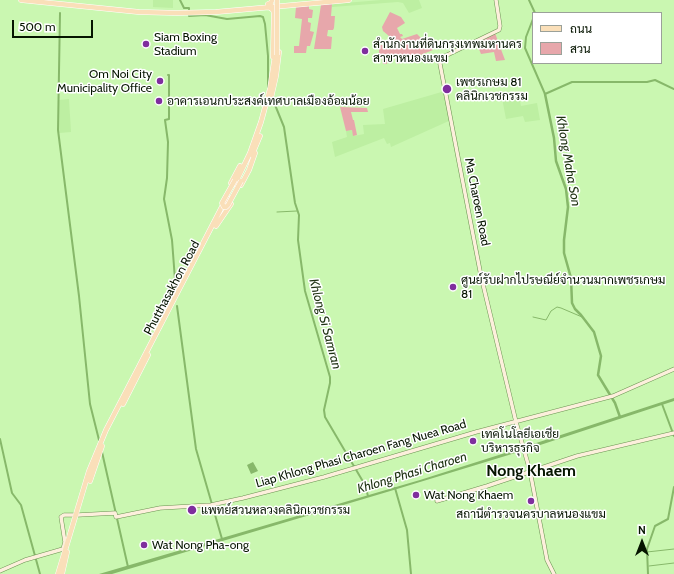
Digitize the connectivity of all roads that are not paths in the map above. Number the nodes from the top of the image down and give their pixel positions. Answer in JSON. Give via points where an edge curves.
{"nodes":[{"id":1,"x":21,"y":0,"type":"edge"},
{"id":2,"x":52,"y":0,"type":"edge"},
{"id":3,"x":314,"y":0,"type":"edge"},
{"id":4,"x":349,"y":0,"type":"edge"},
{"id":5,"x":496,"y":0,"type":"edge"},
{"id":6,"x":278,"y":1,"type":"edge"},
{"id":7,"x":269,"y":6,"type":"junction"},
{"id":8,"x":146,"y":11,"type":"junction"},
{"id":9,"x":276,"y":20,"type":"junction"},
{"id":10,"x":276,"y":55,"type":"junction"},
{"id":11,"x":270,"y":89,"type":"junction"},
{"id":12,"x":271,"y":98,"type":"junction"},
{"id":13,"x":255,"y":145,"type":"junction"},
{"id":14,"x":674,"y":369,"type":"edge"},
{"id":15,"x":516,"y":422,"type":"junction"},
{"id":16,"x":673,"y":433,"type":"edge"},
{"id":17,"x":530,"y":471,"type":"junction"},
{"id":18,"x":437,"y":502,"type":"dead end"},
{"id":19,"x":77,"y":515,"type":"junction"},
{"id":20,"x":66,"y":546,"type":"junction"},
{"id":21,"x":61,"y":550,"type":"junction"},
{"id":22,"x":62,"y":556,"type":"junction"},
{"id":23,"x":0,"y":571,"type":"edge"},
{"id":24,"x":60,"y":572,"type":"edge"},
{"id":25,"x":554,"y":574,"type":"edge"}],
"edges":[{"from":1,"to":8,"type":"main road"},
{"from":2,"to":8,"type":"main road"},
{"from":3,"to":6,"type":"main road"},
{"from":4,"to":6,"type":"main road"},
{"from":5,"to":15,"type":"main road","name":"Ma Charoen Road","via":[[499,30],[443,57],[440,62],[478,261]]},
{"from":6,"to":7,"type":"main road"},
{"from":6,"to":7,"type":"main road"},
{"from":6,"to":9,"type":"main road"},
{"from":6,"to":10,"type":"main road","name":"Phutthasakhon Road","bridge":true},
{"from":7,"to":8,"type":"main road","via":[[189,12]]},
{"from":7,"to":9,"type":"main road"},
{"from":9,"to":11,"type":"main road"},
{"from":9,"to":12,"type":"main road","via":[[278,65]]},
{"from":10,"to":11,"type":"main road","name":"Phutthasakhon Road"},
{"from":10,"to":12,"type":"main road","name":"Phutthasakhon Road"},
{"from":11,"to":13,"type":"main road","name":"Phutthasakhon Road"},
{"from":12,"to":13,"type":"main road","name":"Phutthasakhon Road"},
{"from":13,"to":13,"type":"main road","bridge":true,"via":[[250,164],[228,205],[224,207],[222,202]]},
{"from":13,"to":19,"type":"main road","name":"Phutthasakhon Road","via":[[104,441]]},
{"from":14,"to":15,"type":"main road","name":"Liap Khlong Phasi Charoen Fang Nuea Road","via":[[612,397]]},
{"from":15,"to":17,"type":"main road","name":"Ma Charoen Road"},
{"from":15,"to":19,"type":"main road","name":"Liap Khlong Phasi Charoen Fang Nuea Road","via":[[212,505],[160,508],[116,515]]},
{"from":16,"to":17,"type":"main road","via":[[577,456]]},
{"from":17,"to":18,"type":"main road"},
{"from":17,"to":25,"type":"main road","name":"Ma Charoen Road","via":[[547,560]]},
{"from":19,"to":20,"type":"main road","name":"Phutthasakhon Road"},
{"from":19,"to":21,"type":"main road","via":[[61,517],[65,542]]},
{"from":19,"to":24,"type":"main road","name":"Phutthasakhon Road"},
{"from":20,"to":22,"type":"main road"},
{"from":20,"to":24,"type":"main road","name":"Phutthasakhon Road"},
{"from":21,"to":22,"type":"main road"},
{"from":21,"to":23,"type":"main road","via":[[28,559]]},
{"from":22,"to":24,"type":"main road"}]}
